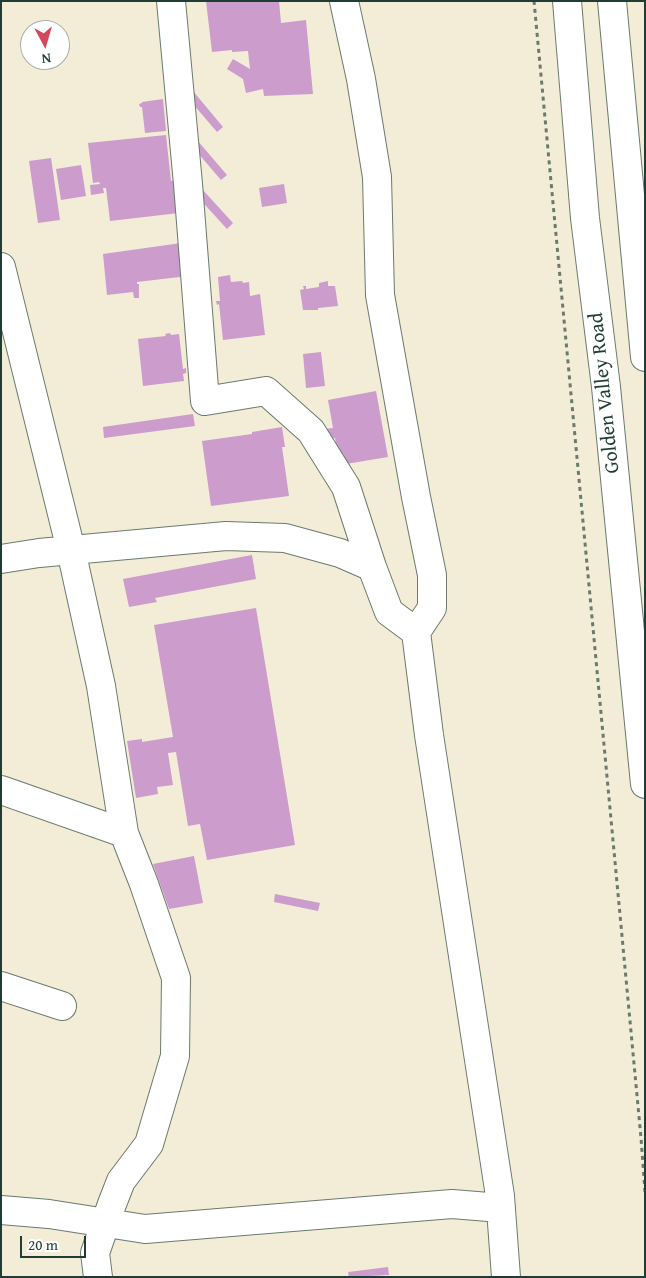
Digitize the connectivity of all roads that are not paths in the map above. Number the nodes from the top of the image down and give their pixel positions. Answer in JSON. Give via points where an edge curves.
{"nodes":[{"id":1,"x":171,"y":1,"type":"edge"},
{"id":2,"x":344,"y":1,"type":"edge"},
{"id":3,"x":567,"y":1,"type":"edge"},
{"id":4,"x":612,"y":1,"type":"edge"},
{"id":5,"x":1,"y":267,"type":"edge"},
{"id":6,"x":645,"y":357,"type":"edge"},
{"id":7,"x":71,"y":550,"type":"junction"},
{"id":8,"x":1,"y":559,"type":"edge"},
{"id":9,"x":372,"y":567,"type":"junction"},
{"id":10,"x":416,"y":632,"type":"junction"},
{"id":11,"x":645,"y":784,"type":"edge"},
{"id":12,"x":1,"y":790,"type":"edge"},
{"id":13,"x":124,"y":833,"type":"junction"},
{"id":14,"x":1,"y":986,"type":"edge"},
{"id":15,"x":62,"y":1006,"type":"dead end"},
{"id":16,"x":500,"y":1202,"type":"junction"},
{"id":17,"x":1,"y":1210,"type":"edge"},
{"id":18,"x":105,"y":1224,"type":"junction"},
{"id":19,"x":98,"y":1277,"type":"edge"},
{"id":20,"x":506,"y":1277,"type":"edge"}],
"edges":[{"from":1,"to":9,"type":"main road","via":[[205,401],[266,391],[311,431],[346,486]]},
{"from":2,"to":10,"type":"main road","via":[[377,177],[380,295],[432,575],[432,608]]},
{"from":3,"to":11,"type":"main road","name":"Golden Valley Road","via":[[585,218],[606,387]]},
{"from":4,"to":6,"type":"main road"},
{"from":5,"to":7,"type":"main road"},
{"from":7,"to":8,"type":"main road"},
{"from":7,"to":9,"type":"main road","via":[[226,536],[285,538],[340,553]]},
{"from":7,"to":13,"type":"main road","via":[[101,686]]},
{"from":9,"to":10,"type":"main road","via":[[388,612]]},
{"from":10,"to":16,"type":"main road"},
{"from":12,"to":13,"type":"main road"},
{"from":13,"to":18,"type":"main road","via":[[176,978],[175,1056],[149,1144],[121,1181]]},
{"from":14,"to":15,"type":"main road"},
{"from":16,"to":18,"type":"main road","via":[[145,1229]]},
{"from":16,"to":20,"type":"main road"},
{"from":17,"to":18,"type":"main road"},
{"from":18,"to":19,"type":"main road","via":[[95,1253]]}]}
